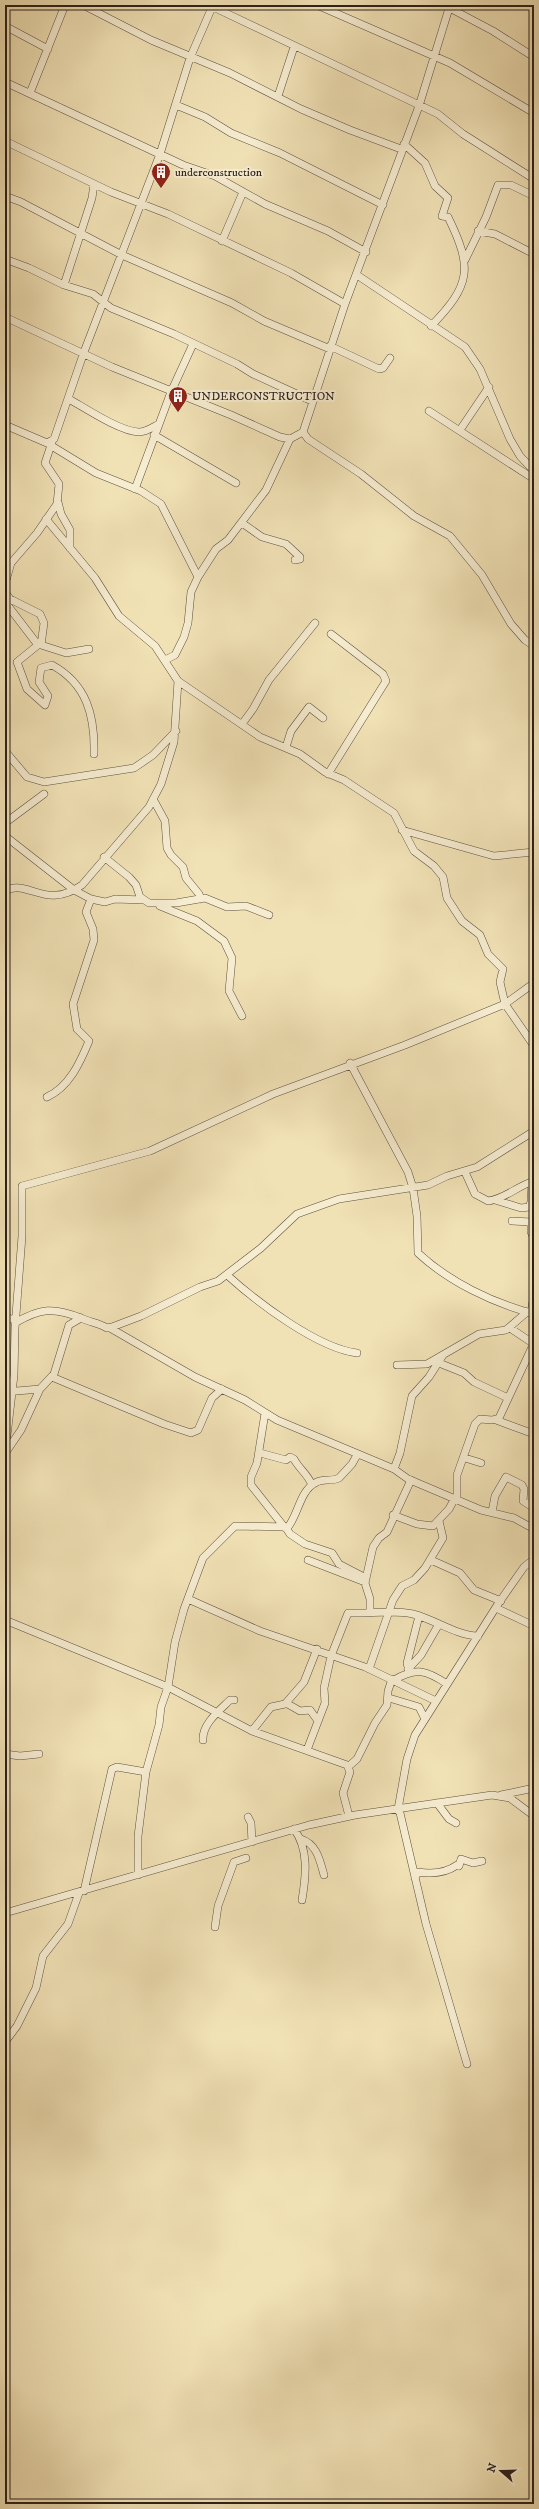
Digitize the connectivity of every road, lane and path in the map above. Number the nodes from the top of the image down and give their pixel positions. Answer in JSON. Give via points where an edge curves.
{"nodes":[{"id":1,"x":65,"y":5,"type":"edge"},
{"id":2,"x":83,"y":5,"type":"edge"},
{"id":3,"x":317,"y":5,"type":"edge"},
{"id":4,"x":212,"y":6,"type":"edge"},
{"id":5,"x":448,"y":6,"type":"edge"},
{"id":6,"x":5,"y":26,"type":"edge"},
{"id":7,"x":294,"y":46,"type":"junction"},
{"id":8,"x":48,"y":49,"type":"junction"},
{"id":9,"x":433,"y":56,"type":"junction"},
{"id":10,"x":534,"y":57,"type":"edge"},
{"id":11,"x":190,"y":58,"type":"junction"},
{"id":12,"x":5,"y":82,"type":"edge"},
{"id":13,"x":30,"y":93,"type":"junction"},
{"id":14,"x":278,"y":96,"type":"junction"},
{"id":15,"x":176,"y":105,"type":"junction"},
{"id":16,"x":419,"y":106,"type":"junction"},
{"id":17,"x":534,"y":113,"type":"edge"},
{"id":18,"x":5,"y":141,"type":"edge"},
{"id":19,"x":402,"y":146,"type":"junction"},
{"id":20,"x":160,"y":154,"type":"junction"},
{"id":21,"x":534,"y":179,"type":"edge"},
{"id":22,"x":94,"y":184,"type":"junction"},
{"id":23,"x":243,"y":192,"type":"junction"},
{"id":24,"x":5,"y":196,"type":"edge"},
{"id":25,"x":534,"y":196,"type":"edge"},
{"id":26,"x":142,"y":203,"type":"junction"},
{"id":27,"x":383,"y":205,"type":"junction"},
{"id":28,"x":478,"y":230,"type":"junction"},
{"id":29,"x":80,"y":233,"type":"junction"},
{"id":30,"x":222,"y":241,"type":"junction"},
{"id":31,"x":366,"y":252,"type":"junction"},
{"id":32,"x":534,"y":254,"type":"edge"},
{"id":33,"x":122,"y":255,"type":"junction"},
{"id":34,"x":5,"y":259,"type":"edge"},
{"id":35,"x":465,"y":260,"type":"junction"},
{"id":36,"x":357,"y":275,"type":"junction"},
{"id":37,"x":64,"y":285,"type":"junction"},
{"id":38,"x":103,"y":302,"type":"junction"},
{"id":39,"x":345,"y":304,"type":"junction"},
{"id":40,"x":5,"y":317,"type":"edge"},
{"id":41,"x":431,"y":326,"type":"junction"},
{"id":42,"x":193,"y":344,"type":"junction"},
{"id":43,"x":330,"y":348,"type":"junction"},
{"id":44,"x":84,"y":352,"type":"junction"},
{"id":45,"x":390,"y":358,"type":"dead end"},
{"id":46,"x":489,"y":388,"type":"junction"},
{"id":47,"x":171,"y":392,"type":"junction"},
{"id":48,"x":69,"y":399,"type":"junction"},
{"id":49,"x":312,"y":401,"type":"junction"},
{"id":50,"x":429,"y":411,"type":"dead end"},
{"id":51,"x":159,"y":424,"type":"junction"},
{"id":52,"x":5,"y":425,"type":"edge"},
{"id":53,"x":460,"y":430,"type":"junction"},
{"id":54,"x":303,"y":432,"type":"junction"},
{"id":55,"x":154,"y":435,"type":"junction"},
{"id":56,"x":290,"y":439,"type":"junction"},
{"id":57,"x":51,"y":444,"type":"junction"},
{"id":58,"x":534,"y":471,"type":"edge"},
{"id":59,"x":534,"y":479,"type":"edge"},
{"id":60,"x":236,"y":483,"type":"dead end"},
{"id":61,"x":135,"y":489,"type":"junction"},
{"id":62,"x":58,"y":502,"type":"junction"},
{"id":63,"x":46,"y":519,"type":"junction"},
{"id":64,"x":242,"y":523,"type":"junction"},
{"id":65,"x":70,"y":548,"type":"junction"},
{"id":66,"x":295,"y":560,"type":"dead end"},
{"id":67,"x":11,"y":563,"type":"junction"},
{"id":68,"x":5,"y":570,"type":"edge"},
{"id":69,"x":198,"y":577,"type":"junction"},
{"id":70,"x":5,"y":584,"type":"edge"},
{"id":71,"x":5,"y":592,"type":"edge"},
{"id":72,"x":5,"y":602,"type":"edge"},
{"id":73,"x":315,"y":623,"type":"dead end"},
{"id":74,"x":331,"y":634,"type":"dead end"},
{"id":75,"x":534,"y":646,"type":"edge"},
{"id":76,"x":89,"y":649,"type":"dead end"},
{"id":77,"x":165,"y":660,"type":"junction"},
{"id":78,"x":178,"y":681,"type":"junction"},
{"id":79,"x":323,"y":718,"type":"dead end"},
{"id":80,"x":242,"y":724,"type":"junction"},
{"id":81,"x":176,"y":731,"type":"junction"},
{"id":82,"x":286,"y":747,"type":"junction"},
{"id":83,"x":5,"y":751,"type":"edge"},
{"id":84,"x":94,"y":754,"type":"dead end"},
{"id":85,"x":328,"y":774,"type":"junction"},
{"id":86,"x":44,"y":794,"type":"dead end"},
{"id":87,"x":153,"y":799,"type":"junction"},
{"id":88,"x":5,"y":823,"type":"edge"},
{"id":89,"x":402,"y":830,"type":"junction"},
{"id":90,"x":5,"y":836,"type":"edge"},
{"id":91,"x":534,"y":852,"type":"edge"},
{"id":92,"x":104,"y":857,"type":"junction"},
{"id":93,"x":74,"y":890,"type":"junction"},
{"id":94,"x":5,"y":891,"type":"edge"},
{"id":95,"x":91,"y":899,"type":"junction"},
{"id":96,"x":201,"y":899,"type":"junction"},
{"id":97,"x":143,"y":900,"type":"junction"},
{"id":98,"x":154,"y":904,"type":"junction"},
{"id":99,"x":269,"y":915,"type":"dead end"},
{"id":100,"x":534,"y":983,"type":"edge"},
{"id":101,"x":505,"y":1004,"type":"junction"},
{"id":102,"x":242,"y":1016,"type":"dead end"},
{"id":103,"x":534,"y":1046,"type":"edge"},
{"id":104,"x":350,"y":1063,"type":"junction"},
{"id":105,"x":47,"y":1097,"type":"dead end"},
{"id":106,"x":534,"y":1132,"type":"edge"},
{"id":107,"x":465,"y":1172,"type":"junction"},
{"id":108,"x":533,"y":1181,"type":"edge"},
{"id":109,"x":413,"y":1188,"type":"junction"},
{"id":110,"x":495,"y":1200,"type":"junction"},
{"id":111,"x":512,"y":1222,"type":"dead end"},
{"id":112,"x":534,"y":1238,"type":"edge"},
{"id":113,"x":227,"y":1275,"type":"junction"},
{"id":114,"x":534,"y":1295,"type":"edge"},
{"id":115,"x":530,"y":1313,"type":"edge"},
{"id":116,"x":5,"y":1317,"type":"edge"},
{"id":117,"x":81,"y":1318,"type":"junction"},
{"id":118,"x":15,"y":1321,"type":"junction"},
{"id":119,"x":110,"y":1328,"type":"junction"},
{"id":120,"x":510,"y":1328,"type":"junction"},
{"id":121,"x":534,"y":1344,"type":"edge"},
{"id":122,"x":357,"y":1353,"type":"dead end"},
{"id":123,"x":444,"y":1355,"type":"junction"},
{"id":124,"x":439,"y":1363,"type":"junction"},
{"id":125,"x":397,"y":1365,"type":"dead end"},
{"id":126,"x":52,"y":1377,"type":"junction"},
{"id":127,"x":40,"y":1389,"type":"junction"},
{"id":128,"x":222,"y":1389,"type":"junction"},
{"id":129,"x":8,"y":1392,"type":"edge"},
{"id":130,"x":508,"y":1398,"type":"junction"},
{"id":131,"x":266,"y":1412,"type":"junction"},
{"id":132,"x":496,"y":1420,"type":"junction"},
{"id":133,"x":534,"y":1434,"type":"edge"},
{"id":134,"x":260,"y":1453,"type":"junction"},
{"id":135,"x":5,"y":1454,"type":"edge"},
{"id":136,"x":357,"y":1455,"type":"junction"},
{"id":137,"x":465,"y":1458,"type":"junction"},
{"id":138,"x":480,"y":1463,"type":"dead end"},
{"id":139,"x":394,"y":1469,"type":"junction"},
{"id":140,"x":411,"y":1480,"type":"junction"},
{"id":141,"x":312,"y":1485,"type":"junction"},
{"id":142,"x":456,"y":1499,"type":"junction"},
{"id":143,"x":534,"y":1508,"type":"edge"},
{"id":144,"x":492,"y":1512,"type":"junction"},
{"id":145,"x":393,"y":1515,"type":"junction"},
{"id":146,"x":439,"y":1521,"type":"junction"},
{"id":147,"x":285,"y":1528,"type":"junction"},
{"id":148,"x":534,"y":1529,"type":"edge"},
{"id":149,"x":534,"y":1559,"type":"edge"},
{"id":150,"x":308,"y":1560,"type":"dead end"},
{"id":151,"x":432,"y":1560,"type":"junction"},
{"id":152,"x":365,"y":1580,"type":"junction"},
{"id":153,"x":188,"y":1599,"type":"junction"},
{"id":154,"x":501,"y":1601,"type":"junction"},
{"id":155,"x":496,"y":1608,"type":"junction"},
{"id":156,"x":388,"y":1612,"type":"junction"},
{"id":157,"x":370,"y":1613,"type":"junction"},
{"id":158,"x":420,"y":1616,"type":"junction"},
{"id":159,"x":5,"y":1620,"type":"edge"},
{"id":160,"x":439,"y":1624,"type":"junction"},
{"id":161,"x":534,"y":1626,"type":"edge"},
{"id":162,"x":478,"y":1636,"type":"junction"},
{"id":163,"x":317,"y":1649,"type":"junction"},
{"id":164,"x":331,"y":1656,"type":"junction"},
{"id":165,"x":369,"y":1669,"type":"junction"},
{"id":166,"x":409,"y":1670,"type":"junction"},
{"id":167,"x":393,"y":1680,"type":"junction"},
{"id":168,"x":447,"y":1684,"type":"junction"},
{"id":169,"x":168,"y":1687,"type":"junction"},
{"id":170,"x":389,"y":1698,"type":"junction"},
{"id":171,"x":234,"y":1700,"type":"dead end"},
{"id":172,"x":436,"y":1701,"type":"junction"},
{"id":173,"x":286,"y":1703,"type":"junction"},
{"id":174,"x":218,"y":1712,"type":"junction"},
{"id":175,"x":425,"y":1719,"type":"junction"},
{"id":176,"x":318,"y":1721,"type":"junction"},
{"id":177,"x":252,"y":1731,"type":"junction"},
{"id":178,"x":203,"y":1740,"type":"dead end"},
{"id":179,"x":307,"y":1750,"type":"junction"},
{"id":180,"x":5,"y":1754,"type":"edge"},
{"id":181,"x":39,"y":1754,"type":"dead end"},
{"id":182,"x":349,"y":1766,"type":"junction"},
{"id":183,"x":146,"y":1772,"type":"junction"},
{"id":184,"x":534,"y":1788,"type":"edge"},
{"id":185,"x":498,"y":1795,"type":"junction"},
{"id":186,"x":437,"y":1803,"type":"junction"},
{"id":187,"x":398,"y":1809,"type":"junction"},
{"id":188,"x":349,"y":1816,"type":"junction"},
{"id":189,"x":534,"y":1816,"type":"edge"},
{"id":190,"x":248,"y":1817,"type":"dead end"},
{"id":191,"x":456,"y":1823,"type":"dead end"},
{"id":192,"x":294,"y":1829,"type":"junction"},
{"id":193,"x":301,"y":1839,"type":"junction"},
{"id":194,"x":250,"y":1843,"type":"junction"},
{"id":195,"x":482,"y":1861,"type":"dead end"},
{"id":196,"x":138,"y":1875,"type":"junction"},
{"id":197,"x":324,"y":1875,"type":"dead end"},
{"id":198,"x":415,"y":1878,"type":"junction"},
{"id":199,"x":82,"y":1892,"type":"junction"},
{"id":200,"x":302,"y":1900,"type":"dead end"},
{"id":201,"x":5,"y":1913,"type":"edge"},
{"id":202,"x":214,"y":1927,"type":"dead end"},
{"id":203,"x":5,"y":2042,"type":"edge"},
{"id":204,"x":467,"y":2064,"type":"dead end"}],
"edges":[{"from":1,"to":8,"type":"street"},
{"from":2,"to":11,"type":"street"},
{"from":3,"to":9,"type":"street"},
{"from":4,"to":7,"type":"street"},
{"from":4,"to":11,"type":"street"},
{"from":5,"to":9,"type":"street"},
{"from":5,"to":10,"type":"street"},
{"from":6,"to":8,"type":"street"},
{"from":7,"to":14,"type":"street"},
{"from":7,"to":16,"type":"street"},
{"from":8,"to":13,"type":"street"},
{"from":9,"to":16,"type":"street"},
{"from":9,"to":17,"type":"street","via":[[477,78]]},
{"from":11,"to":14,"type":"street"},
{"from":11,"to":15,"type":"street"},
{"from":12,"to":13,"type":"street"},
{"from":13,"to":20,"type":"street"},
{"from":14,"to":19,"type":"street","via":[[350,130]]},
{"from":15,"to":20,"type":"street"},
{"from":15,"to":27,"type":"street","via":[[205,117],[231,133],[280,153]]},
{"from":16,"to":19,"type":"street"},
{"from":16,"to":21,"type":"street","via":[[438,114],[462,134]]},
{"from":18,"to":22,"type":"street"},
{"from":19,"to":27,"type":"street"},
{"from":19,"to":35,"type":"street","via":[[425,163],[435,186],[448,198],[442,216],[448,217],[461,244]]},
{"from":20,"to":23,"type":"street","via":[[214,176]]},
{"from":20,"to":26,"type":"street"},
{"from":22,"to":26,"type":"street"},
{"from":22,"to":29,"type":"street","via":[[94,192]]},
{"from":23,"to":30,"type":"street"},
{"from":23,"to":31,"type":"street"},
{"from":24,"to":29,"type":"street"},
{"from":25,"to":28,"type":"street","via":[[511,185],[498,185],[486,217]]},
{"from":26,"to":30,"type":"street"},
{"from":26,"to":33,"type":"street","via":[[128,233]]},
{"from":27,"to":31,"type":"street"},
{"from":28,"to":32,"type":"street","via":[[495,234]]},
{"from":28,"to":35,"type":"street"},
{"from":29,"to":33,"type":"street"},
{"from":29,"to":37,"type":"street"},
{"from":30,"to":39,"type":"street","via":[[291,273]]},
{"from":31,"to":36,"type":"street"},
{"from":33,"to":38,"type":"street"},
{"from":33,"to":43,"type":"street","via":[[232,302],[264,321]]},
{"from":34,"to":37,"type":"street"},
{"from":35,"to":41,"type":"street","via":[[457,296]]},
{"from":36,"to":39,"type":"street"},
{"from":36,"to":41,"type":"street","via":[[403,304]]},
{"from":37,"to":38,"type":"street","via":[[93,294]]},
{"from":38,"to":42,"type":"street","via":[[111,308]]},
{"from":38,"to":44,"type":"street"},
{"from":39,"to":43,"type":"street"},
{"from":40,"to":44,"type":"street"},
{"from":41,"to":46,"type":"street","via":[[465,347]]},
{"from":42,"to":47,"type":"street"},
{"from":42,"to":49,"type":"street"},
{"from":43,"to":45,"type":"street","via":[[379,369],[383,368]]},
{"from":43,"to":49,"type":"street"},
{"from":44,"to":47,"type":"street"},
{"from":44,"to":48,"type":"street"},
{"from":46,"to":53,"type":"street"},
{"from":46,"to":58,"type":"street","via":[[510,439],[520,456]]},
{"from":47,"to":51,"type":"street"},
{"from":47,"to":56,"type":"street"},
{"from":48,"to":51,"type":"street","via":[[102,418],[137,432]]},
{"from":48,"to":57,"type":"street"},
{"from":49,"to":54,"type":"street"},
{"from":50,"to":53,"type":"street"},
{"from":51,"to":55,"type":"street"},
{"from":52,"to":57,"type":"street"},
{"from":53,"to":59,"type":"street"},
{"from":54,"to":56,"type":"street"},
{"from":54,"to":75,"type":"street","via":[[414,516],[450,536],[482,575],[511,624]]},
{"from":55,"to":60,"type":"street"},
{"from":55,"to":61,"type":"street"},
{"from":56,"to":64,"type":"street","via":[[266,490]]},
{"from":57,"to":61,"type":"street","via":[[96,473]]},
{"from":57,"to":62,"type":"street","via":[[45,463],[59,484]]},
{"from":61,"to":69,"type":"street","via":[[161,504]]},
{"from":62,"to":63,"type":"street"},
{"from":62,"to":65,"type":"street","via":[[70,530]]},
{"from":63,"to":65,"type":"street"},
{"from":63,"to":67,"type":"street"},
{"from":64,"to":66,"type":"street","via":[[262,537],[286,544],[300,557],[300,560]]},
{"from":64,"to":69,"type":"street","via":[[228,540],[216,549]]},
{"from":65,"to":77,"type":"street","via":[[95,578],[120,618],[141,632]]},
{"from":67,"to":68,"type":"street"},
{"from":67,"to":70,"type":"street"},
{"from":69,"to":77,"type":"street","via":[[191,592],[184,638],[175,655]]},
{"from":71,"to":76,"type":"street","via":[[10,599],[40,614],[44,623],[41,645],[66,653]]},
{"from":72,"to":84,"type":"street","via":[[38,645],[17,662],[27,689],[45,705],[48,696],[39,682],[41,668],[52,665],[66,672],[87,700],[94,732]]},
{"from":73,"to":80,"type":"street","via":[[269,680]]},
{"from":74,"to":85,"type":"street","via":[[383,674],[386,681]]},
{"from":77,"to":78,"type":"street"},
{"from":78,"to":80,"type":"street"},
{"from":78,"to":81,"type":"street"},
{"from":79,"to":82,"type":"street","via":[[309,707],[291,731]]},
{"from":80,"to":82,"type":"street","via":[[260,737]]},
{"from":81,"to":83,"type":"street","via":[[153,755],[134,768],[44,782],[27,777]]},
{"from":81,"to":87,"type":"street","via":[[168,762]]},
{"from":82,"to":85,"type":"street"},
{"from":85,"to":89,"type":"street","via":[[344,780],[392,812]]},
{"from":86,"to":88,"type":"street"},
{"from":87,"to":92,"type":"street"},
{"from":87,"to":96,"type":"street","via":[[165,821],[167,848],[183,867],[186,878]]},
{"from":89,"to":91,"type":"street","via":[[494,856]]},
{"from":89,"to":101,"type":"street","via":[[414,851],[436,868],[443,878],[447,898],[462,921],[480,936],[488,954],[503,968],[500,982]]},
{"from":90,"to":93,"type":"street"},
{"from":92,"to":93,"type":"street","via":[[82,885]]},
{"from":92,"to":97,"type":"street","via":[[136,885]]},
{"from":93,"to":94,"type":"street","via":[[55,897],[20,888]]},
{"from":93,"to":95,"type":"street"},
{"from":95,"to":97,"type":"street","via":[[105,902],[115,899]]},
{"from":95,"to":105,"type":"street","via":[[86,912],[93,929],[94,940],[73,1004],[77,1029],[89,1041],[69,1081],[58,1092]]},
{"from":96,"to":98,"type":"street"},
{"from":96,"to":99,"type":"street","via":[[207,898],[227,907],[246,906]]},
{"from":97,"to":98,"type":"street"},
{"from":98,"to":102,"type":"street","via":[[197,921],[224,941],[232,958],[229,991]]},
{"from":100,"to":101,"type":"street"},
{"from":101,"to":103,"type":"street"},
{"from":101,"to":104,"type":"street","via":[[405,1045]]},
{"from":104,"to":109,"type":"street","via":[[403,1160]]},
{"from":104,"to":118,"type":"street","via":[[273,1094],[150,1151],[22,1186],[22,1236]]},
{"from":106,"to":107,"type":"street"},
{"from":107,"to":109,"type":"street"},
{"from":107,"to":110,"type":"street","via":[[475,1194],[488,1201]]},
{"from":108,"to":110,"type":"street"},
{"from":108,"to":110,"type":"street","via":[[529,1207],[521,1208]]},
{"from":109,"to":113,"type":"street","via":[[343,1199],[297,1214],[264,1246]]},
{"from":109,"to":115,"type":"street","via":[[418,1252],[464,1286]]},
{"from":111,"to":112,"type":"street","via":[[531,1222],[530,1232]]},
{"from":113,"to":119,"type":"street"},
{"from":113,"to":122,"type":"street","via":[[240,1287],[316,1338],[342,1351]]},
{"from":114,"to":115,"type":"street"},
{"from":115,"to":120,"type":"street"},
{"from":116,"to":118,"type":"street"},
{"from":117,"to":118,"type":"street","via":[[63,1311],[47,1310],[31,1313]]},
{"from":117,"to":119,"type":"street"},
{"from":117,"to":126,"type":"street","via":[[68,1328],[61,1357]]},
{"from":118,"to":129,"type":"street"},
{"from":119,"to":128,"type":"street","via":[[195,1377]]},
{"from":120,"to":121,"type":"street"},
{"from":120,"to":123,"type":"street","via":[[478,1334]]},
{"from":121,"to":130,"type":"street"},
{"from":123,"to":124,"type":"street"},
{"from":123,"to":125,"type":"street","via":[[426,1364]]},
{"from":124,"to":130,"type":"street","via":[[464,1373],[474,1382]]},
{"from":124,"to":139,"type":"street","via":[[412,1396]]},
{"from":126,"to":127,"type":"street"},
{"from":126,"to":128,"type":"street","via":[[191,1433],[198,1430],[212,1398]]},
{"from":127,"to":129,"type":"street"},
{"from":127,"to":135,"type":"street","via":[[21,1430]]},
{"from":128,"to":131,"type":"street"},
{"from":129,"to":135,"type":"street"},
{"from":130,"to":132,"type":"street","via":[[502,1414]]},
{"from":131,"to":134,"type":"street","via":[[262,1424]]},
{"from":131,"to":136,"type":"street"},
{"from":132,"to":133,"type":"street"},
{"from":132,"to":137,"type":"street","via":[[476,1421]]},
{"from":134,"to":141,"type":"street","via":[[286,1460],[290,1457],[294,1459],[307,1473]]},
{"from":134,"to":147,"type":"street","via":[[251,1485]]},
{"from":136,"to":139,"type":"street"},
{"from":136,"to":141,"type":"street","via":[[339,1478],[322,1480]]},
{"from":137,"to":138,"type":"street"},
{"from":137,"to":142,"type":"street","via":[[457,1476]]},
{"from":139,"to":140,"type":"street"},
{"from":140,"to":142,"type":"street"},
{"from":140,"to":145,"type":"street"},
{"from":141,"to":147,"type":"street","via":[[301,1498],[298,1510]]},
{"from":142,"to":144,"type":"street"},
{"from":142,"to":146,"type":"street"},
{"from":143,"to":144,"type":"street","via":[[523,1501],[522,1485],[506,1477],[495,1496]]},
{"from":144,"to":148,"type":"street","via":[[514,1518]]},
{"from":145,"to":146,"type":"street","via":[[423,1526],[433,1526]]},
{"from":145,"to":152,"type":"street","via":[[387,1532],[374,1543]]},
{"from":146,"to":151,"type":"street","via":[[443,1538],[432,1554]]},
{"from":147,"to":152,"type":"street","via":[[306,1544],[332,1553],[339,1564]]},
{"from":147,"to":153,"type":"street","via":[[234,1527],[203,1558]]},
{"from":149,"to":154,"type":"street","via":[[524,1567]]},
{"from":150,"to":152,"type":"street"},
{"from":151,"to":154,"type":"street","via":[[460,1573],[474,1590]]},
{"from":151,"to":156,"type":"street","via":[[414,1580],[402,1586]]},
{"from":152,"to":157,"type":"street"},
{"from":153,"to":163,"type":"street","via":[[260,1631]]},
{"from":153,"to":169,"type":"street","via":[[175,1642]]},
{"from":154,"to":155,"type":"street"},
{"from":155,"to":161,"type":"street"},
{"from":155,"to":162,"type":"street"},
{"from":156,"to":157,"type":"street"},
{"from":156,"to":158,"type":"street"},
{"from":156,"to":165,"type":"street"},
{"from":157,"to":164,"type":"street","via":[[347,1614]]},
{"from":158,"to":160,"type":"street"},
{"from":158,"to":166,"type":"street","via":[[407,1663]]},
{"from":159,"to":169,"type":"street"},
{"from":160,"to":162,"type":"street","via":[[460,1633]]},
{"from":160,"to":166,"type":"street"},
{"from":162,"to":168,"type":"street"},
{"from":163,"to":164,"type":"street"},
{"from":163,"to":173,"type":"street","via":[[304,1682]]},
{"from":164,"to":165,"type":"street"},
{"from":164,"to":176,"type":"street","via":[[324,1688],[324,1703]]},
{"from":165,"to":167,"type":"street"},
{"from":166,"to":167,"type":"street"},
{"from":166,"to":168,"type":"street","via":[[431,1675]]},
{"from":167,"to":170,"type":"street","via":[[388,1691]]},
{"from":167,"to":172,"type":"street"},
{"from":168,"to":172,"type":"street"},
{"from":169,"to":174,"type":"street"},
{"from":169,"to":183,"type":"street"},
{"from":170,"to":175,"type":"street","via":[[419,1707]]},
{"from":170,"to":182,"type":"street","via":[[365,1745]]},
{"from":171,"to":174,"type":"street","via":[[230,1700]]},
{"from":172,"to":175,"type":"street"},
{"from":173,"to":176,"type":"street","via":[[300,1711],[310,1710]]},
{"from":173,"to":177,"type":"street","via":[[273,1706]]},
{"from":174,"to":177,"type":"street"},
{"from":174,"to":178,"type":"street","via":[[207,1724]]},
{"from":175,"to":187,"type":"street","via":[[411,1746]]},
{"from":176,"to":179,"type":"street"},
{"from":177,"to":179,"type":"street"},
{"from":179,"to":182,"type":"street"},
{"from":180,"to":181,"type":"street"},
{"from":182,"to":188,"type":"street","via":[[350,1772],[343,1793]]},
{"from":183,"to":196,"type":"street","via":[[138,1836]]},
{"from":183,"to":199,"type":"street","via":[[116,1767],[112,1769]]},
{"from":184,"to":185,"type":"street"},
{"from":185,"to":186,"type":"street"},
{"from":185,"to":189,"type":"street","via":[[510,1798]]},
{"from":186,"to":187,"type":"street"},
{"from":186,"to":191,"type":"street","via":[[449,1819]]},
{"from":187,"to":188,"type":"street"},
{"from":187,"to":198,"type":"street"},
{"from":188,"to":192,"type":"street"},
{"from":190,"to":194,"type":"street"},
{"from":192,"to":193,"type":"street"},
{"from":192,"to":194,"type":"street"},
{"from":193,"to":197,"type":"street","via":[[308,1841],[319,1856]]},
{"from":193,"to":200,"type":"street","via":[[306,1873]]},
{"from":194,"to":196,"type":"street"},
{"from":194,"to":202,"type":"street","via":[[248,1858],[234,1862],[218,1906]]},
{"from":195,"to":198,"type":"street","via":[[473,1863],[462,1859],[459,1866],[456,1865],[449,1871],[430,1874],[418,1872]]},
{"from":196,"to":199,"type":"street"},
{"from":198,"to":204,"type":"street"},
{"from":199,"to":201,"type":"street"},
{"from":199,"to":203,"type":"street","via":[[68,1924],[42,1956],[36,1988],[17,2026]]}]}
